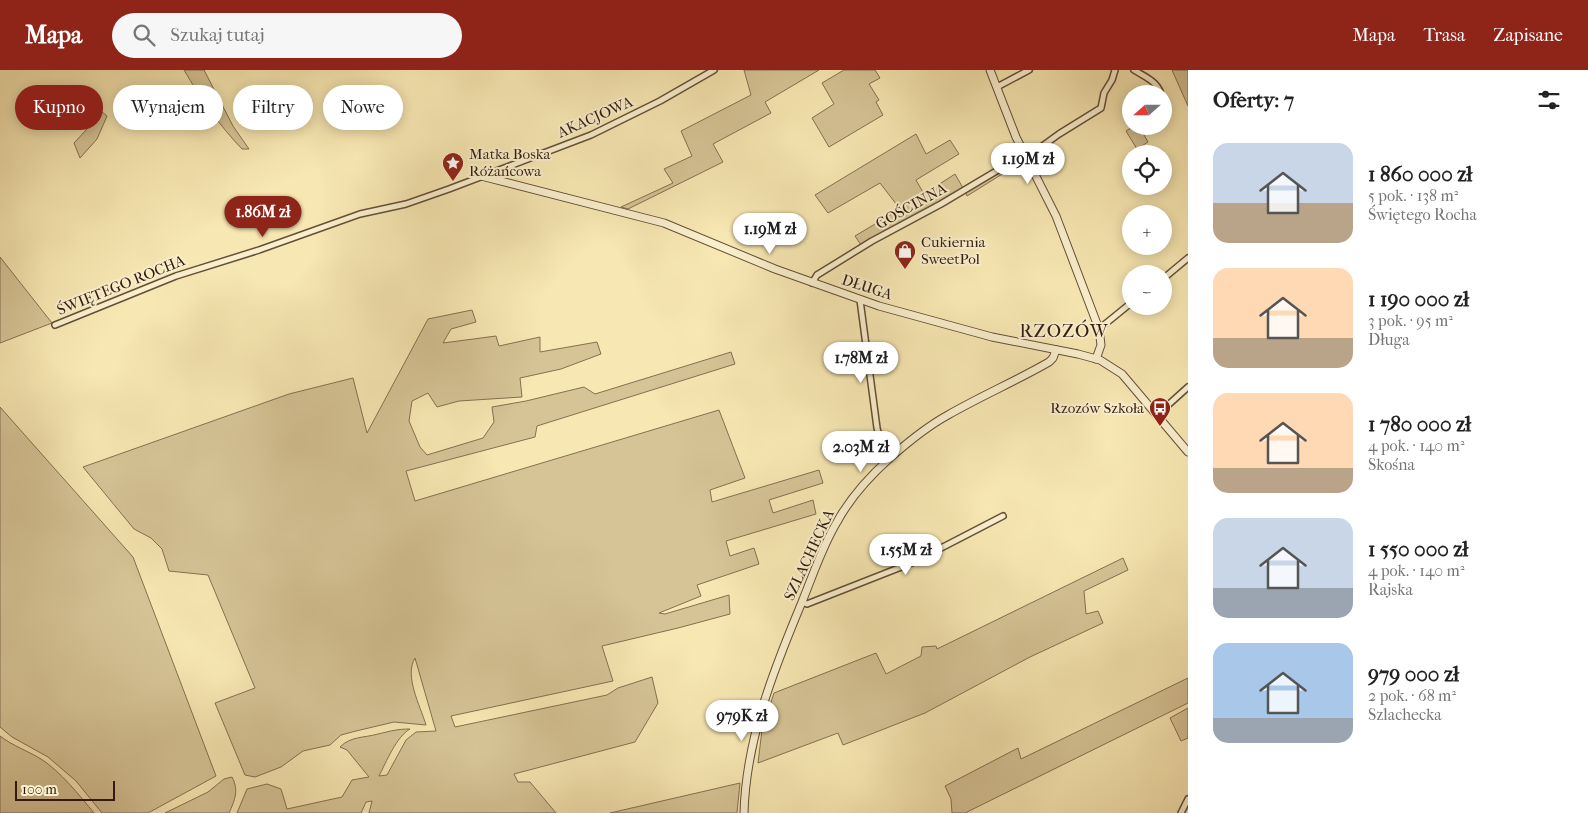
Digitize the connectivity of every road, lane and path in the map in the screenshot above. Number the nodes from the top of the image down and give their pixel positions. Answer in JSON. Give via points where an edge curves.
{"nodes":[{"id":1,"x":714,"y":70,"type":"edge"},
{"id":2,"x":990,"y":70,"type":"edge"},
{"id":3,"x":1029,"y":70,"type":"edge"},
{"id":4,"x":1115,"y":70,"type":"edge"},
{"id":5,"x":1134,"y":70,"type":"edge"},
{"id":6,"x":1157,"y":85,"type":"edge"},
{"id":7,"x":997,"y":87,"type":"junction"},
{"id":8,"x":1026,"y":156,"type":"junction"},
{"id":9,"x":481,"y":176,"type":"junction"},
{"id":10,"x":1188,"y":258,"type":"edge"},
{"id":11,"x":1172,"y":271,"type":"edge"},
{"id":12,"x":812,"y":283,"type":"junction"},
{"id":13,"x":860,"y":300,"type":"junction"},
{"id":14,"x":1122,"y":310,"type":"edge"},
{"id":15,"x":55,"y":325,"type":"dead end"},
{"id":16,"x":1099,"y":329,"type":"junction"},
{"id":17,"x":1056,"y":350,"type":"junction"},
{"id":18,"x":1096,"y":359,"type":"junction"},
{"id":19,"x":1188,"y":387,"type":"edge"},
{"id":20,"x":1157,"y":415,"type":"junction"},
{"id":21,"x":1188,"y":452,"type":"edge"},
{"id":22,"x":888,"y":459,"type":"junction"},
{"id":23,"x":1003,"y":516,"type":"dead end"},
{"id":24,"x":802,"y":602,"type":"junction"},
{"id":25,"x":1188,"y":799,"type":"edge"},
{"id":26,"x":744,"y":813,"type":"edge"},
{"id":27,"x":1181,"y":813,"type":"edge"}],
"edges":[{"from":1,"to":9,"type":"street","name":"AKACJOWA","via":[[591,135]]},
{"from":2,"to":7,"type":"street"},
{"from":3,"to":7,"type":"street"},
{"from":4,"to":8,"type":"street","name":"GOŚCINNA","via":[[1101,108]]},
{"from":5,"to":6,"type":"street"},
{"from":7,"to":8,"type":"street"},
{"from":8,"to":12,"type":"street","name":"GOŚCINNA","via":[[872,241],[817,275]]},
{"from":8,"to":16,"type":"street","via":[[1056,216]]},
{"from":9,"to":12,"type":"street","name":"DŁUGA","via":[[664,223]]},
{"from":9,"to":15,"type":"street","name":"ŚWIĘTEGO ROCHA","via":[[406,204],[360,214],[176,276]]},
{"from":10,"to":11,"type":"street"},
{"from":12,"to":13,"type":"street","name":"DŁUGA"},
{"from":13,"to":17,"type":"street","name":"DŁUGA","via":[[992,337]]},
{"from":13,"to":22,"type":"street","via":[[877,428]]},
{"from":14,"to":16,"type":"street"},
{"from":16,"to":18,"type":"street","via":[[1100,345]]},
{"from":17,"to":18,"type":"street","name":"DŁUGA"},
{"from":17,"to":22,"type":"street","name":"SZLACHECKA","via":[[1049,362],[946,416]]},
{"from":18,"to":20,"type":"street","name":"DŁUGA","via":[[1122,374]]},
{"from":19,"to":20,"type":"street"},
{"from":20,"to":21,"type":"street","name":"DŁUGA"},
{"from":22,"to":24,"type":"street","name":"SZLACHECKA","via":[[853,497],[836,523]]},
{"from":23,"to":24,"type":"street","via":[[900,568],[808,604]]},
{"from":24,"to":26,"type":"street","name":"SZLACHECKA","via":[[762,705],[749,762]]},
{"from":25,"to":27,"type":"street"}]}
